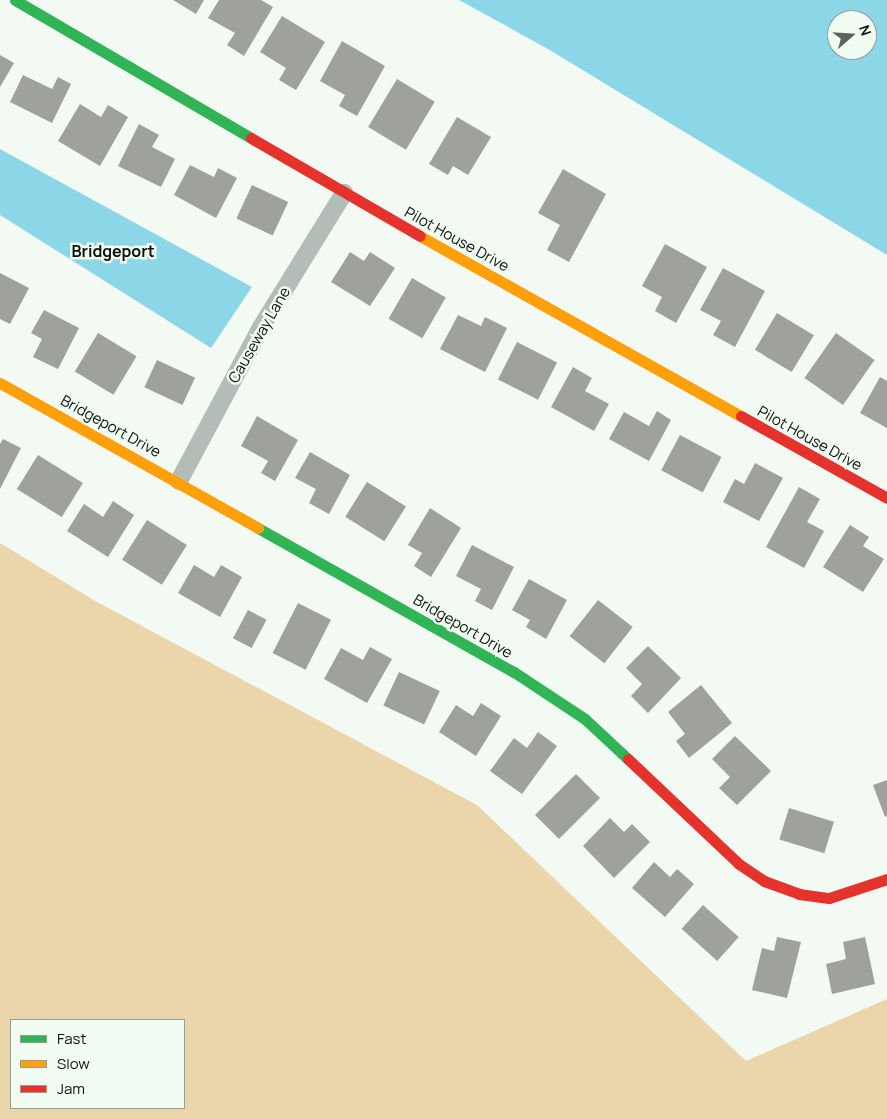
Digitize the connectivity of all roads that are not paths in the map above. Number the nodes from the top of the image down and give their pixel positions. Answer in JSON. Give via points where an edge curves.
{"nodes":[{"id":1,"x":15,"y":0,"type":"edge"},
{"id":2,"x":344,"y":193,"type":"junction"},
{"id":3,"x":0,"y":383,"type":"edge"},
{"id":4,"x":179,"y":481,"type":"junction"},
{"id":5,"x":887,"y":498,"type":"edge"},
{"id":6,"x":887,"y":879,"type":"edge"}],
"edges":[{"from":1,"to":2,"type":"street","name":"Pilot House Drive"},
{"from":2,"to":4,"type":"street","name":"Causeway Lane","via":[[260,330]]},
{"from":2,"to":5,"type":"street","name":"Pilot House Drive"},
{"from":3,"to":4,"type":"street","name":"Bridgeport Drive"},
{"from":4,"to":6,"type":"street","name":"Bridgeport Drive","via":[[514,672],[585,719],[739,864],[764,881],[799,894],[828,898]]}]}
